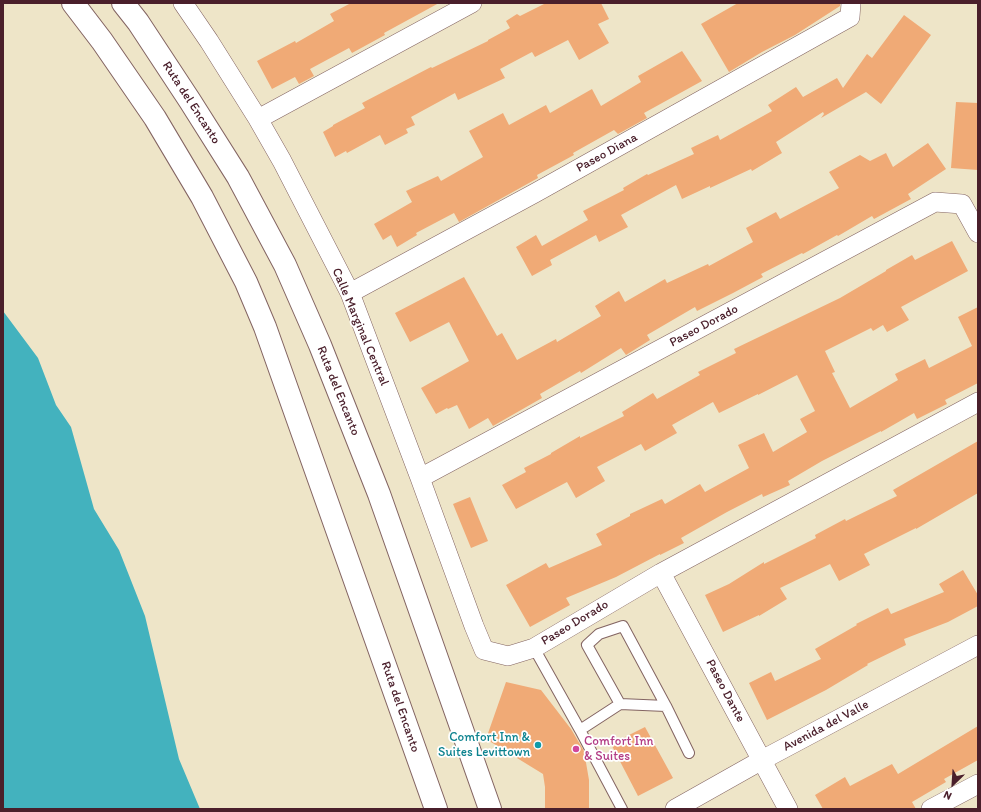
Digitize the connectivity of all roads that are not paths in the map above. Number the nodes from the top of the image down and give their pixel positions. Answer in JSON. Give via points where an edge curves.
{"nodes":[{"id":1,"x":73,"y":3,"type":"edge"},
{"id":2,"x":123,"y":3,"type":"edge"},
{"id":3,"x":183,"y":3,"type":"edge"},
{"id":4,"x":472,"y":3,"type":"edge"},
{"id":5,"x":851,"y":3,"type":"edge"},
{"id":6,"x":258,"y":119,"type":"junction"},
{"id":7,"x":978,"y":233,"type":"edge"},
{"id":8,"x":350,"y":293,"type":"junction"},
{"id":9,"x":978,"y":402,"type":"edge"},
{"id":10,"x":420,"y":478,"type":"junction"},
{"id":11,"x":661,"y":573,"type":"junction"},
{"id":12,"x":978,"y":644,"type":"edge"},
{"id":13,"x":534,"y":648,"type":"junction"},
{"id":14,"x":484,"y":650,"type":"joint"},
{"id":15,"x":620,"y":704,"type":"junction"},
{"id":16,"x":666,"y":706,"type":"junction"},
{"id":17,"x":580,"y":730,"type":"junction"},
{"id":18,"x":689,"y":753,"type":"dead end"},
{"id":19,"x":762,"y":760,"type":"junction"},
{"id":20,"x":978,"y":784,"type":"edge"},
{"id":21,"x":436,"y":809,"type":"edge"},
{"id":22,"x":490,"y":809,"type":"edge"},
{"id":23,"x":622,"y":809,"type":"edge"},
{"id":24,"x":675,"y":809,"type":"edge"},
{"id":25,"x":788,"y":809,"type":"edge"},
{"id":26,"x":931,"y":809,"type":"edge"}],
"edges":[{"from":1,"to":21,"type":"main road","name":"Ruta del Encanto","via":[[155,118],[202,197],[246,282],[268,333]]},
{"from":2,"to":22,"type":"main road","name":"Ruta del Encanto","via":[[238,176],[285,265],[320,345],[378,494]]},
{"from":3,"to":6,"type":"street","name":"Calle Marginal Central"},
{"from":4,"to":6,"type":"street"},
{"from":5,"to":8,"type":"street","name":"Paseo Diana","via":[[850,17]]},
{"from":6,"to":8,"type":"street","name":"Calle Marginal Central"},
{"from":7,"to":10,"type":"street","name":"Paseo Dorado","via":[[962,204],[935,202]]},
{"from":8,"to":10,"type":"street","name":"Calle Marginal Central"},
{"from":9,"to":11,"type":"street","name":"Paseo Dorado"},
{"from":10,"to":14,"type":"street","name":"Calle Marginal Central"},
{"from":11,"to":13,"type":"street","name":"Paseo Dorado"},
{"from":11,"to":19,"type":"street","name":"Paseo Dante"},
{"from":12,"to":19,"type":"street","name":"Avenida del Valle"},
{"from":13,"to":14,"type":"street","name":"Paseo Dorado","via":[[508,656]]},
{"from":13,"to":17,"type":"lane"},
{"from":15,"to":16,"type":"lane"},
{"from":15,"to":16,"type":"lane","via":[[587,645],[599,634],[623,626]]},
{"from":15,"to":17,"type":"lane"},
{"from":16,"to":18,"type":"lane"},
{"from":17,"to":23,"type":"lane"},
{"from":19,"to":24,"type":"street","name":"Avenida del Valle"},
{"from":19,"to":25,"type":"street","name":"Paseo Dante"},
{"from":20,"to":26,"type":"street"}]}
